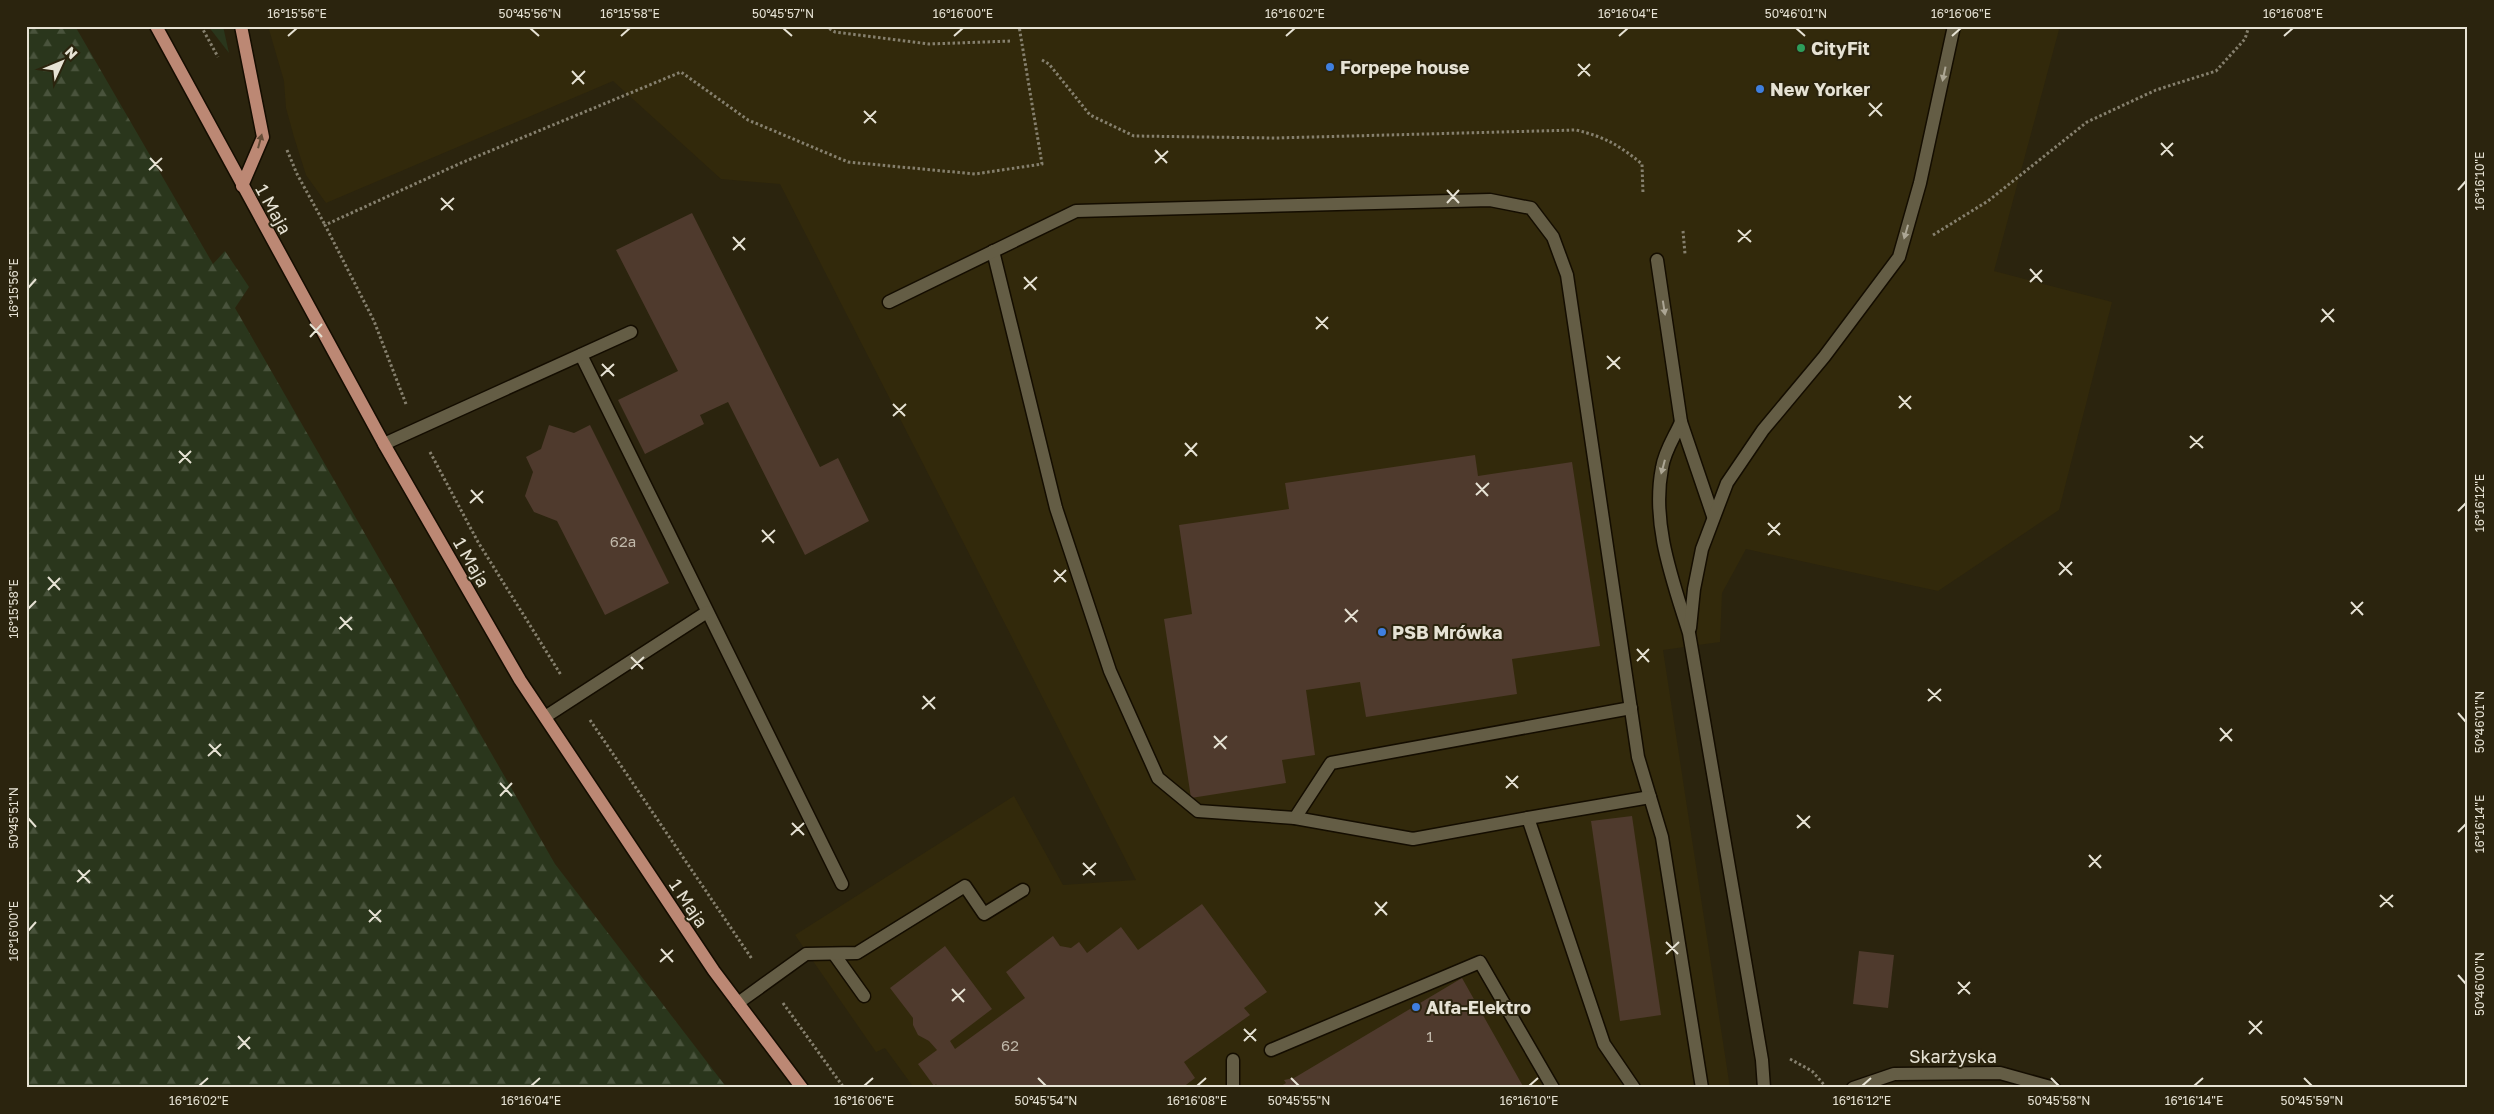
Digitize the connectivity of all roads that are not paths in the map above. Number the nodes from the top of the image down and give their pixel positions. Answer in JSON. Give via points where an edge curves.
{"nodes":[{"id":1,"x":156,"y":26,"type":"edge"},
{"id":2,"x":241,"y":26,"type":"edge"},
{"id":3,"x":1954,"y":26,"type":"edge"},
{"id":4,"x":242,"y":186,"type":"junction"},
{"id":5,"x":993,"y":251,"type":"junction"},
{"id":6,"x":1657,"y":260,"type":"dead end"},
{"id":7,"x":889,"y":302,"type":"dead end"},
{"id":8,"x":631,"y":332,"type":"dead end"},
{"id":9,"x":580,"y":355,"type":"junction"},
{"id":10,"x":1682,"y":422,"type":"junction"},
{"id":11,"x":384,"y":444,"type":"junction"},
{"id":12,"x":1713,"y":516,"type":"junction"},
{"id":13,"x":707,"y":612,"type":"junction"},
{"id":14,"x":1689,"y":634,"type":"junction"},
{"id":15,"x":1631,"y":708,"type":"junction"},
{"id":16,"x":544,"y":717,"type":"junction"},
{"id":17,"x":1650,"y":797,"type":"junction"},
{"id":18,"x":1295,"y":818,"type":"junction"},
{"id":19,"x":1528,"y":818,"type":"junction"},
{"id":20,"x":842,"y":884,"type":"dead end"},
{"id":21,"x":1023,"y":890,"type":"dead end"},
{"id":22,"x":834,"y":954,"type":"junction"},
{"id":23,"x":864,"y":996,"type":"dead end"},
{"id":24,"x":738,"y":1003,"type":"junction"},
{"id":25,"x":1271,"y":1050,"type":"dead end"},
{"id":26,"x":1233,"y":1060,"type":"dead end"},
{"id":27,"x":802,"y":1088,"type":"edge"},
{"id":28,"x":1233,"y":1088,"type":"edge"},
{"id":29,"x":1553,"y":1088,"type":"edge"},
{"id":30,"x":1634,"y":1088,"type":"edge"},
{"id":31,"x":1702,"y":1088,"type":"edge"},
{"id":32,"x":1764,"y":1088,"type":"edge"},
{"id":33,"x":1853,"y":1088,"type":"edge"},
{"id":34,"x":2054,"y":1088,"type":"edge"}],
"edges":[{"from":1,"to":4,"type":"main road","name":"1 Maja"},
{"from":4,"to":2,"type":"main road","one_way":true,"via":[[262,137]]},
{"from":3,"to":12,"type":"street","one_way":true,"via":[[1920,183],[1899,257],[1740,460]]},
{"from":4,"to":11,"type":"main road","name":"1 Maja"},
{"from":5,"to":7,"type":"street"},
{"from":5,"to":15,"type":"street","via":[[1076,211],[1490,200],[1531,208],[1553,236],[1567,275]]},
{"from":5,"to":18,"type":"street","via":[[1056,508],[1110,671],[1158,778],[1198,812]]},
{"from":6,"to":10,"type":"street","one_way":true},
{"from":8,"to":9,"type":"street"},
{"from":9,"to":11,"type":"street"},
{"from":9,"to":13,"type":"street"},
{"from":10,"to":12,"type":"street"},
{"from":10,"to":14,"type":"street","one_way":true,"via":[[1662,466],[1659,486],[1668,565]]},
{"from":11,"to":16,"type":"main road","name":"1 Maja"},
{"from":12,"to":14,"type":"street","via":[[1702,549]]},
{"from":13,"to":16,"type":"street"},
{"from":13,"to":20,"type":"street"},
{"from":14,"to":32,"type":"street","via":[[1762,1060]]},
{"from":15,"to":17,"type":"street","via":[[1638,757]]},
{"from":15,"to":18,"type":"street","via":[[1330,764]]},
{"from":16,"to":24,"type":"main road","name":"1 Maja"},
{"from":17,"to":19,"type":"street"},
{"from":17,"to":31,"type":"street","via":[[1662,837]]},
{"from":18,"to":19,"type":"street","via":[[1413,839]]},
{"from":19,"to":30,"type":"street","via":[[1604,1044]]},
{"from":21,"to":22,"type":"street","via":[[984,914],[965,886],[857,953]]},
{"from":22,"to":23,"type":"street"},
{"from":22,"to":24,"type":"street","via":[[806,954]]},
{"from":24,"to":27,"type":"main road","name":"1 Maja"},
{"from":25,"to":29,"type":"street","via":[[1480,962]]},
{"from":26,"to":28,"type":"street"},
{"from":33,"to":34,"type":"street","name":"Skarżyska","via":[[1894,1074],[2000,1073]]}]}
